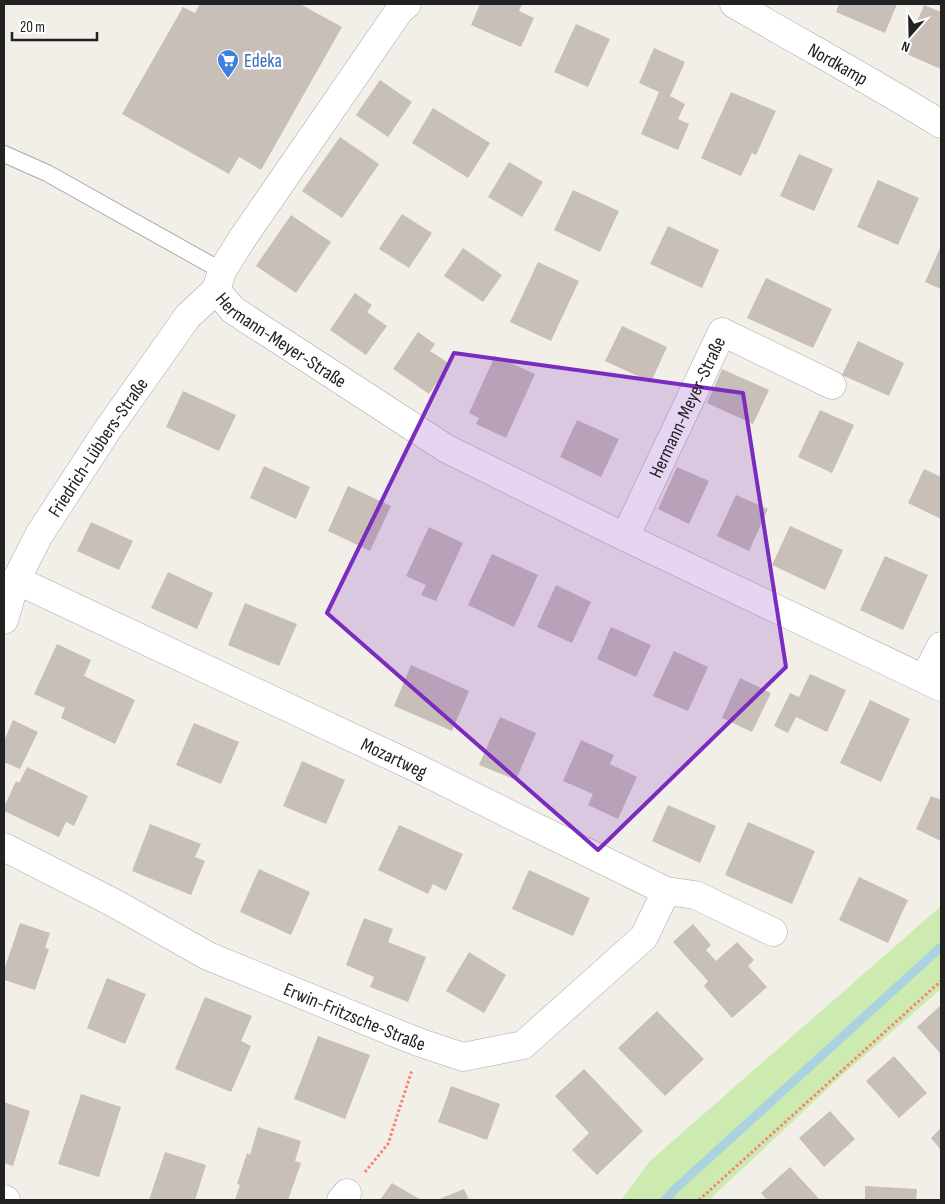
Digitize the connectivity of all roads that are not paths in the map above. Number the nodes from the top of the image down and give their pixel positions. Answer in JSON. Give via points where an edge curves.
{"nodes":[{"id":1,"x":407,"y":4,"type":"edge"},
{"id":2,"x":734,"y":4,"type":"edge"},
{"id":3,"x":941,"y":124,"type":"edge"},
{"id":4,"x":4,"y":154,"type":"edge"},
{"id":5,"x":219,"y":281,"type":"junction"},
{"id":6,"x":832,"y":385,"type":"dead end"},
{"id":7,"x":625,"y":537,"type":"junction"},
{"id":8,"x":16,"y":580,"type":"junction"},
{"id":9,"x":4,"y":620,"type":"edge"},
{"id":10,"x":941,"y":646,"type":"edge"},
{"id":11,"x":933,"y":683,"type":"edge"},
{"id":12,"x":4,"y":847,"type":"edge"},
{"id":13,"x":666,"y":891,"type":"junction"},
{"id":14,"x":773,"y":932,"type":"dead end"}],
"edges":[{"from":1,"to":5,"type":"street","name":"Hermann-Meyer-Straße","via":[[399,11],[242,239]]},
{"from":2,"to":3,"type":"street","name":"Nordkamp"},
{"from":4,"to":5,"type":"lane","via":[[47,173]]},
{"from":5,"to":7,"type":"street","name":"Hermann-Meyer-Straße","via":[[233,310],[446,449]]},
{"from":5,"to":8,"type":"street","name":"Friedrich-Lübbers-Straße","via":[[188,316],[106,432],[39,535]]},
{"from":6,"to":7,"type":"street","name":"Hermann-Meyer-Straße","via":[[722,332]]},
{"from":7,"to":11,"type":"street","name":"Hermann-Meyer-Straße"},
{"from":8,"to":9,"type":"street","name":"Friedrich-Lübbers-Straße"},
{"from":8,"to":13,"type":"street","name":"Mozartweg","via":[[416,768]]},
{"from":10,"to":11,"type":"street","name":"Hermann-Meyer-Straße"},
{"from":12,"to":13,"type":"street","name":"Erwin-Fritzsche-Straße","via":[[208,956],[463,1057],[523,1045],[644,937]]},
{"from":13,"to":14,"type":"street","name":"Mozartweg","via":[[695,895]]}]}
